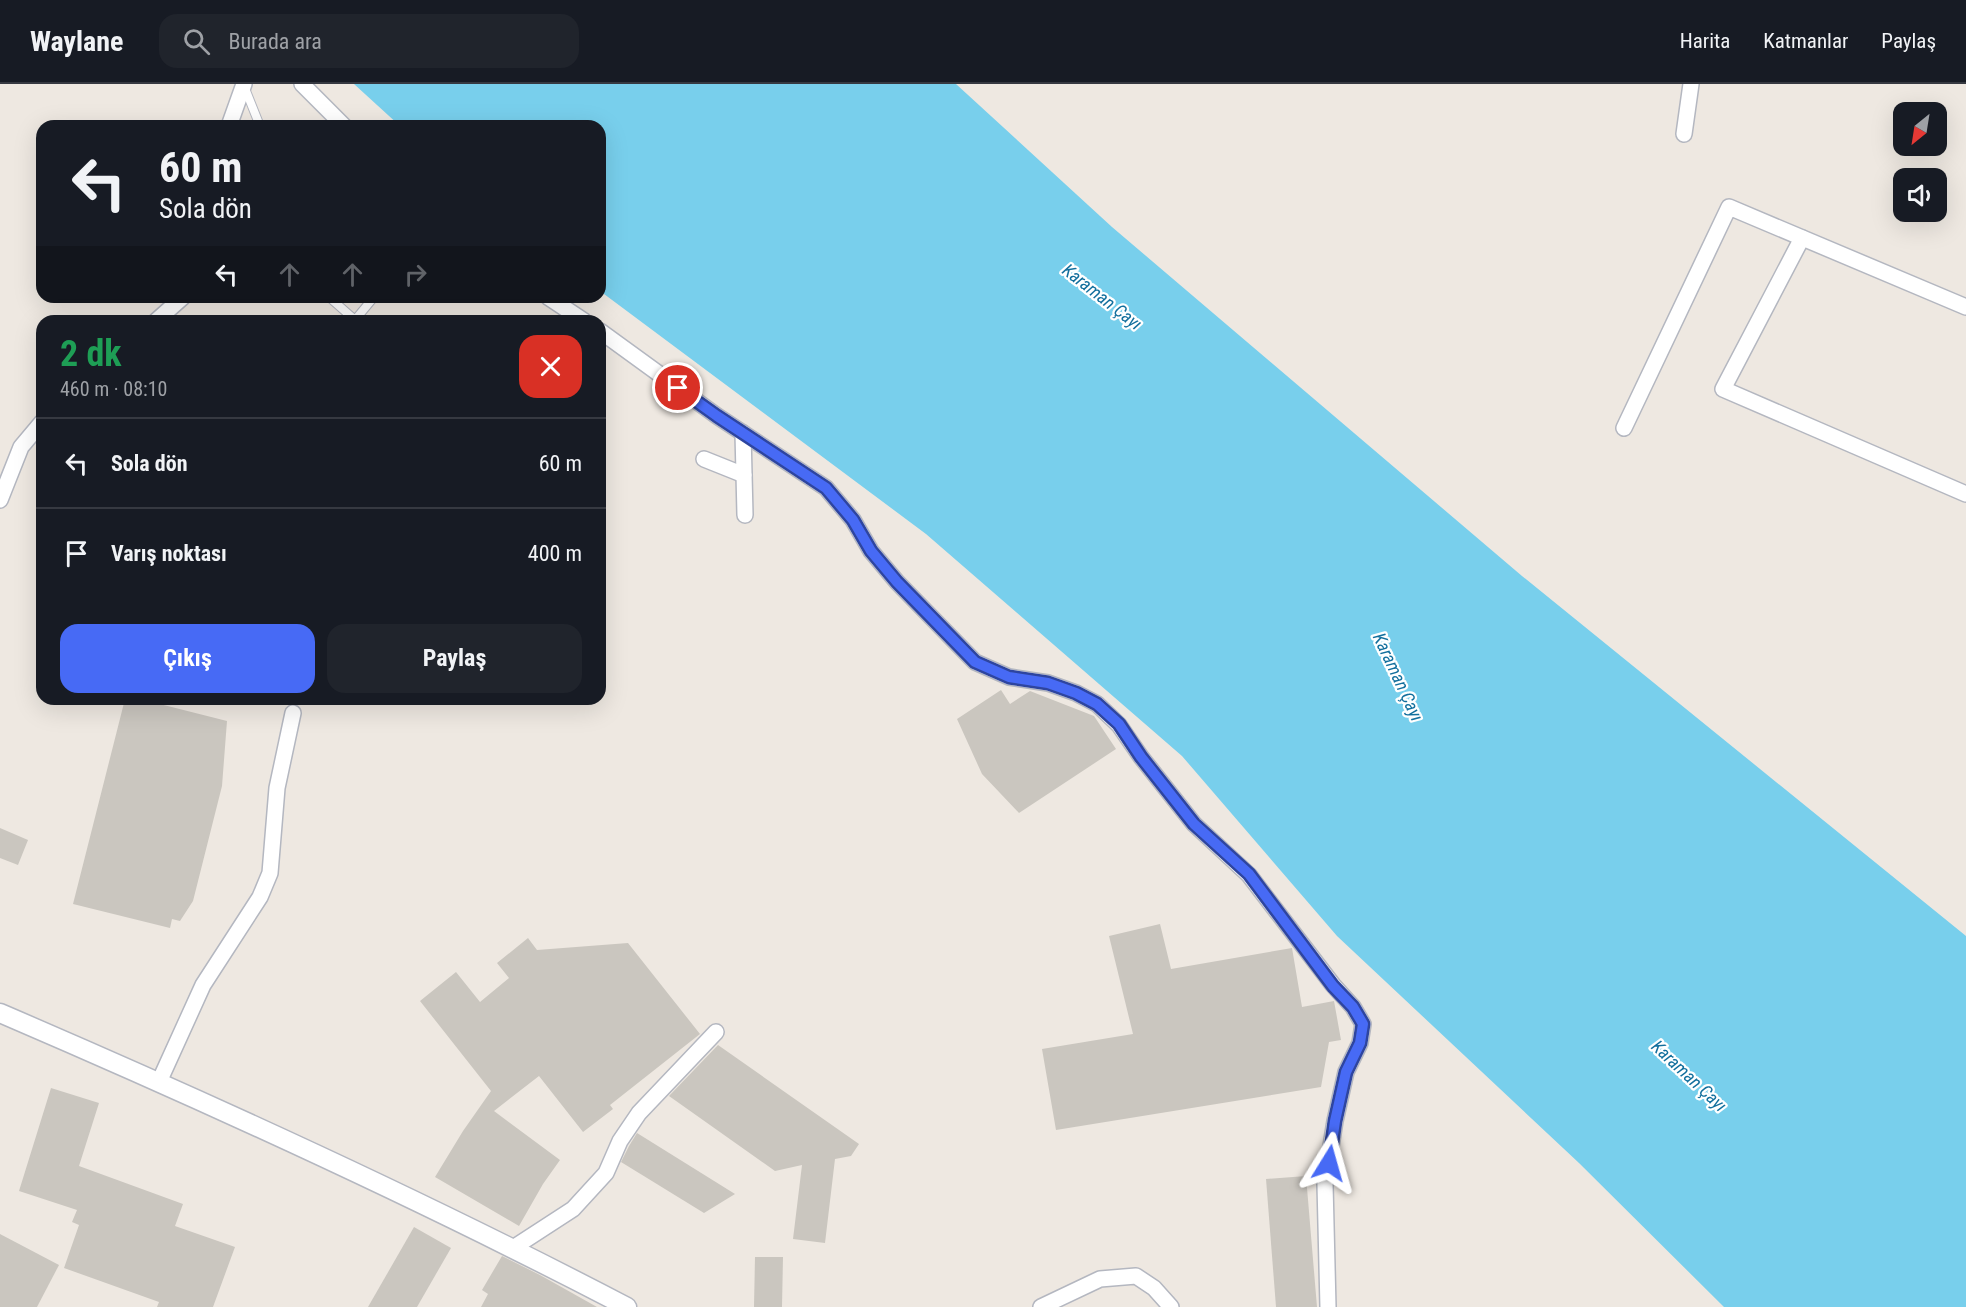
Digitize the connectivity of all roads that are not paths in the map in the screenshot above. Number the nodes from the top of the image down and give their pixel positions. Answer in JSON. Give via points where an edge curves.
{"nodes":[{"id":1,"x":244,"y":84,"type":"edge"},
{"id":2,"x":302,"y":84,"type":"edge"},
{"id":3,"x":1691,"y":84,"type":"edge"},
{"id":4,"x":231,"y":120,"type":"edge"},
{"id":5,"x":258,"y":120,"type":"edge"},
{"id":6,"x":338,"y":120,"type":"edge"},
{"id":7,"x":1684,"y":134,"type":"dead end"},
{"id":8,"x":1802,"y":238,"type":"junction"},
{"id":9,"x":176,"y":303,"type":"edge"},
{"id":10,"x":336,"y":303,"type":"edge"},
{"id":11,"x":369,"y":303,"type":"edge"},
{"id":12,"x":557,"y":303,"type":"edge"},
{"id":13,"x":1966,"y":307,"type":"edge"},
{"id":14,"x":163,"y":315,"type":"edge"},
{"id":15,"x":349,"y":315,"type":"edge"},
{"id":16,"x":359,"y":315,"type":"edge"},
{"id":17,"x":575,"y":315,"type":"edge"},
{"id":18,"x":606,"y":335,"type":"edge"},
{"id":19,"x":1624,"y":428,"type":"dead end"},
{"id":20,"x":36,"y":429,"type":"edge"},
{"id":21,"x":743,"y":433,"type":"junction"},
{"id":22,"x":704,"y":459,"type":"dead end"},
{"id":23,"x":744,"y":475,"type":"junction"},
{"id":24,"x":1966,"y":494,"type":"edge"},
{"id":25,"x":0,"y":500,"type":"edge"},
{"id":26,"x":745,"y":515,"type":"dead end"},
{"id":27,"x":293,"y":713,"type":"dead end"},
{"id":28,"x":0,"y":1013,"type":"edge"},
{"id":29,"x":716,"y":1032,"type":"dead end"},
{"id":30,"x":159,"y":1082,"type":"junction"},
{"id":31,"x":513,"y":1248,"type":"junction"},
{"id":32,"x":627,"y":1307,"type":"edge"},
{"id":33,"x":1041,"y":1307,"type":"edge"},
{"id":34,"x":1171,"y":1307,"type":"edge"},
{"id":35,"x":1328,"y":1307,"type":"edge"}],
"edges":[{"from":1,"to":4,"type":"street"},
{"from":1,"to":5,"type":"lane"},
{"from":2,"to":6,"type":"street"},
{"from":3,"to":7,"type":"street"},
{"from":8,"to":13,"type":"street"},
{"from":8,"to":19,"type":"street","via":[[1729,207]]},
{"from":8,"to":24,"type":"street","via":[[1723,389]]},
{"from":9,"to":14,"type":"street"},
{"from":10,"to":15,"type":"lane"},
{"from":11,"to":16,"type":"lane"},
{"from":12,"to":17,"type":"street"},
{"from":18,"to":21,"type":"street"},
{"from":20,"to":25,"type":"street","via":[[21,447]]},
{"from":21,"to":23,"type":"street"},
{"from":21,"to":35,"type":"street","via":[[826,488],[897,582],[975,662],[1009,677],[1048,683],[1076,693],[1097,704],[1119,724],[1194,824],[1249,874],[1353,1007],[1363,1024],[1360,1043],[1346,1072],[1325,1184]]},
{"from":22,"to":23,"type":"street"},
{"from":23,"to":26,"type":"street"},
{"from":27,"to":30,"type":"street","via":[[278,788],[270,873],[260,897],[203,985]]},
{"from":28,"to":30,"type":"street"},
{"from":29,"to":31,"type":"street","via":[[639,1113],[620,1140],[606,1173],[573,1209]]},
{"from":30,"to":31,"type":"street"},
{"from":31,"to":32,"type":"street"},
{"from":33,"to":34,"type":"street","via":[[1100,1279],[1136,1276]]}]}
